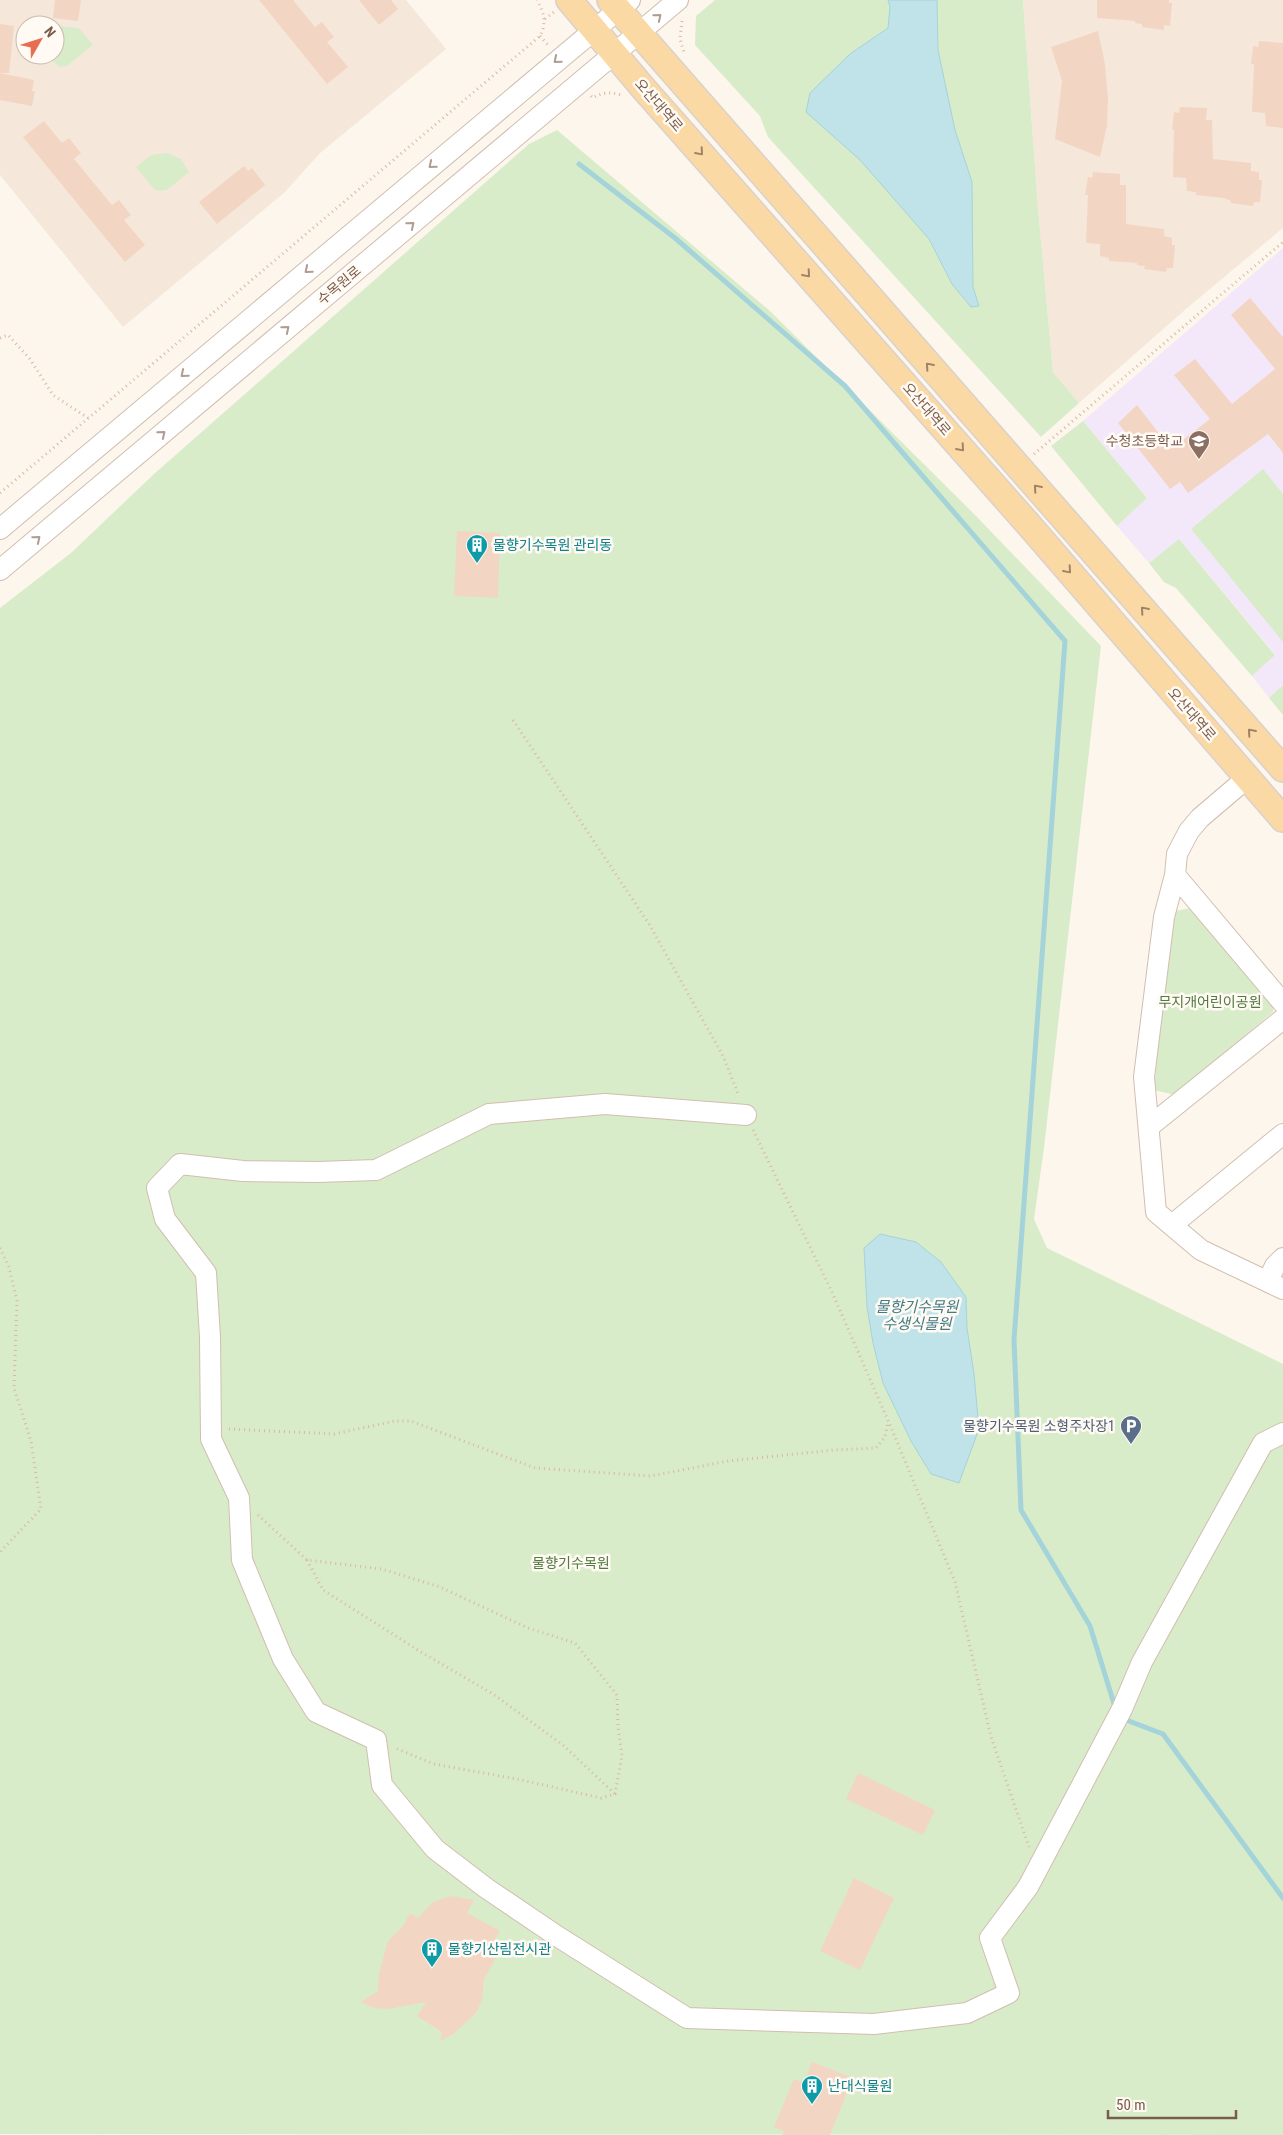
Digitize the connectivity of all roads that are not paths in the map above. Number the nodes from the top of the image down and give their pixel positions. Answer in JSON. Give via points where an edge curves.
{"nodes":[{"id":1,"x":570,"y":0,"type":"edge"},
{"id":2,"x":619,"y":3,"type":"edge"},
{"id":3,"x":682,"y":9,"type":"edge"},
{"id":4,"x":594,"y":29,"type":"junction"},
{"id":5,"x":638,"y":34,"type":"junction"},
{"id":6,"x":615,"y":53,"type":"junction"},
{"id":7,"x":0,"y":529,"type":"edge"},
{"id":8,"x":0,"y":570,"type":"edge"},
{"id":9,"x":1283,"y":769,"type":"edge"},
{"id":10,"x":1247,"y":778,"type":"junction"},
{"id":11,"x":1283,"y":819,"type":"edge"},
{"id":12,"x":1175,"y":875,"type":"junction"},
{"id":13,"x":1283,"y":1003,"type":"edge"},
{"id":14,"x":1283,"y":1019,"type":"edge"},
{"id":15,"x":746,"y":1115,"type":"road end"},
{"id":16,"x":1150,"y":1126,"type":"junction"},
{"id":17,"x":1283,"y":1134,"type":"edge"},
{"id":18,"x":1172,"y":1225,"type":"junction"},
{"id":19,"x":1283,"y":1258,"type":"edge"},
{"id":20,"x":1276,"y":1285,"type":"edge"},
{"id":21,"x":1283,"y":1433,"type":"edge"}],
"edges":[{"from":1,"to":4,"type":"main road","name":"오산대역로"},
{"from":2,"to":4,"type":"street"},
{"from":2,"to":5,"type":"main road"},
{"from":5,"to":3,"type":"street","name":"수목원로","one_way":true},
{"from":4,"to":6,"type":"main road","name":"오산대역로"},
{"from":4,"to":7,"type":"street","one_way":true},
{"from":5,"to":6,"type":"street","name":"수목원로"},
{"from":9,"to":5,"type":"main road","one_way":true},
{"from":8,"to":6,"type":"street","name":"수목원로","one_way":true},
{"from":6,"to":10,"type":"main road","name":"오산대역로","one_way":true},
{"from":10,"to":11,"type":"main road","name":"오산대역로"},
{"from":10,"to":12,"type":"street","via":[[1216,803],[1190,831],[1177,854]]},
{"from":12,"to":13,"type":"street"},
{"from":12,"to":16,"type":"street","via":[[1164,917],[1144,1077]]},
{"from":14,"to":16,"type":"street"},
{"from":15,"to":21,"type":"street","via":[[606,1104],[489,1114],[376,1170],[243,1171],[180,1164],[157,1188],[165,1219],[206,1273],[211,1439],[239,1498],[242,1560],[283,1659],[316,1712],[376,1740],[382,1785],[434,1849],[557,1936],[687,2018],[874,2024],[967,2013],[1009,1994],[990,1938],[1028,1886],[1122,1709],[1138,1671],[1263,1443]]},
{"from":16,"to":18,"type":"street","via":[[1156,1212]]},
{"from":17,"to":18,"type":"street"},
{"from":18,"to":20,"type":"street","via":[[1201,1250]]},
{"from":19,"to":20,"type":"street","via":[[1275,1266]]}]}
